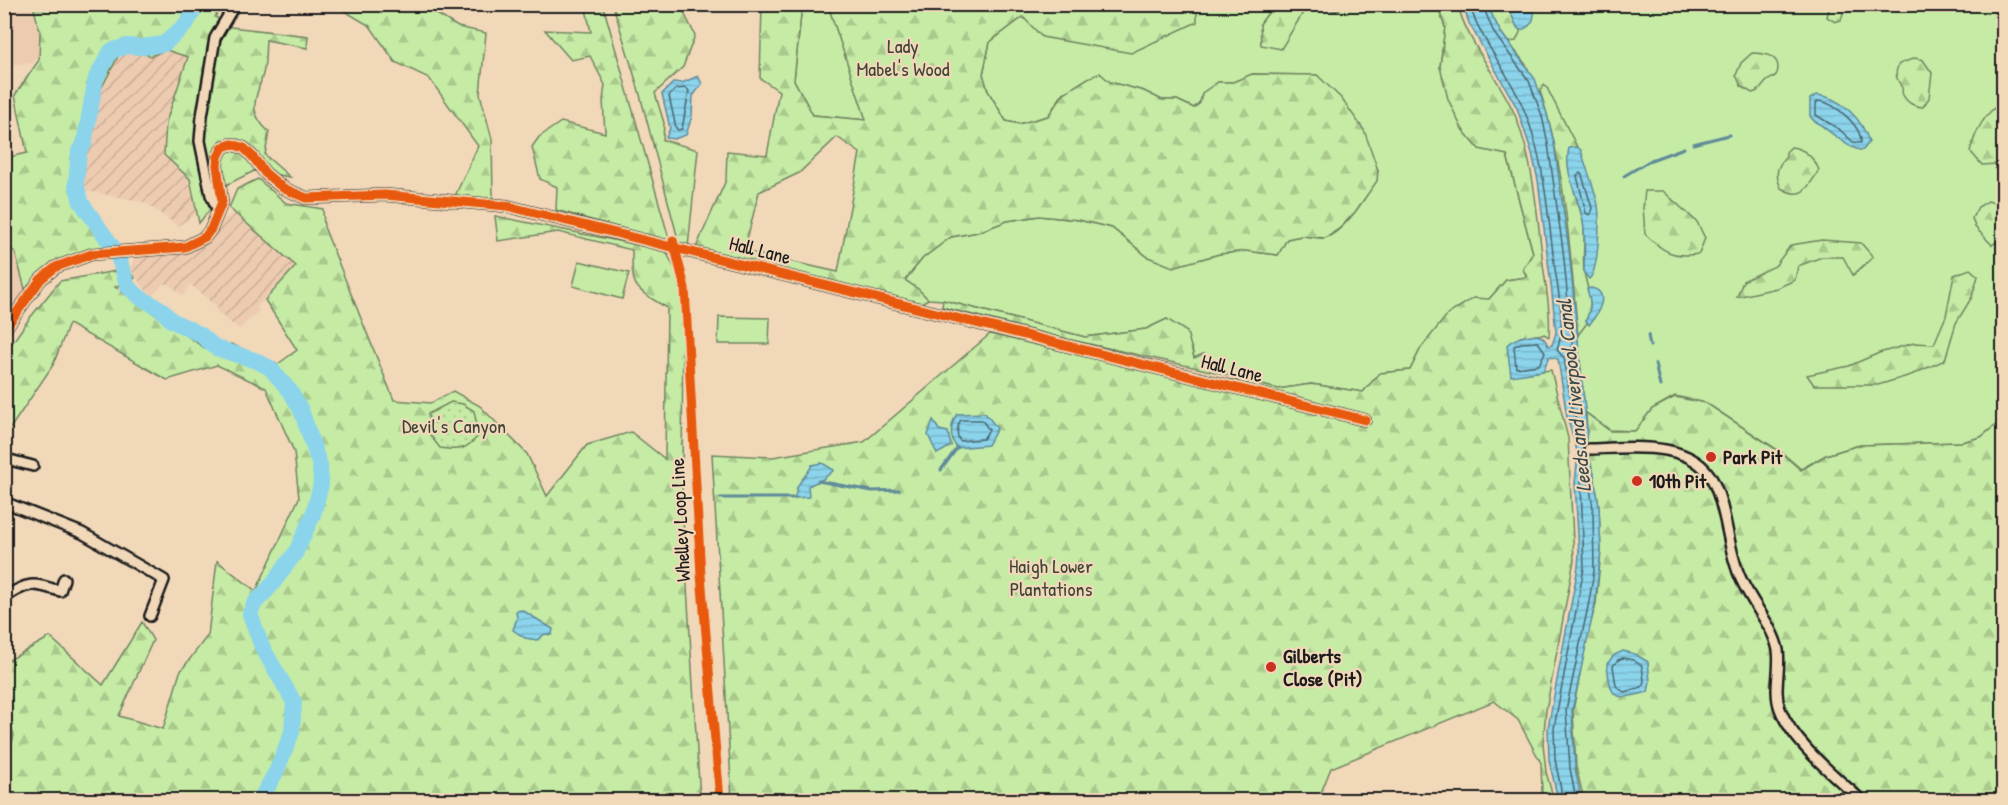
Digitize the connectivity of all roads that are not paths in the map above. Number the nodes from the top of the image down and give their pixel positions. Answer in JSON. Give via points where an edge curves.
{"nodes":[{"id":1,"x":235,"y":4,"type":"edge"},
{"id":2,"x":218,"y":211,"type":"junction"},
{"id":3,"x":4,"y":330,"type":"edge"},
{"id":4,"x":1365,"y":420,"type":"dead end"},
{"id":5,"x":1589,"y":449,"type":"dead end"},
{"id":6,"x":4,"y":465,"type":"edge"},
{"id":7,"x":33,"y":466,"type":"dead end"},
{"id":8,"x":4,"y":502,"type":"edge"},
{"id":9,"x":64,"y":579,"type":"dead end"},
{"id":10,"x":4,"y":598,"type":"edge"},
{"id":11,"x":150,"y":616,"type":"dead end"},
{"id":12,"x":1861,"y":801,"type":"edge"}],
"edges":[{"from":1,"to":2,"type":"street","via":[[215,38],[202,116],[201,141],[211,195]]},
{"from":2,"to":3,"type":"street","via":[[205,237],[194,244],[171,250],[92,254],[56,267],[41,279]]},
{"from":2,"to":4,"type":"street","name":"Hall Lane","via":[[222,202],[218,157],[223,147],[232,144],[244,148],[283,188],[306,198],[385,195],[507,206]]},
{"from":5,"to":12,"type":"street","via":[[1670,451],[1705,468],[1714,482],[1737,570],[1778,650],[1780,709],[1808,749]]},
{"from":6,"to":7,"type":"street","via":[[6,459]]},
{"from":8,"to":11,"type":"street","via":[[82,533],[164,580]]},
{"from":9,"to":10,"type":"street","via":[[60,591],[28,584]]}]}
